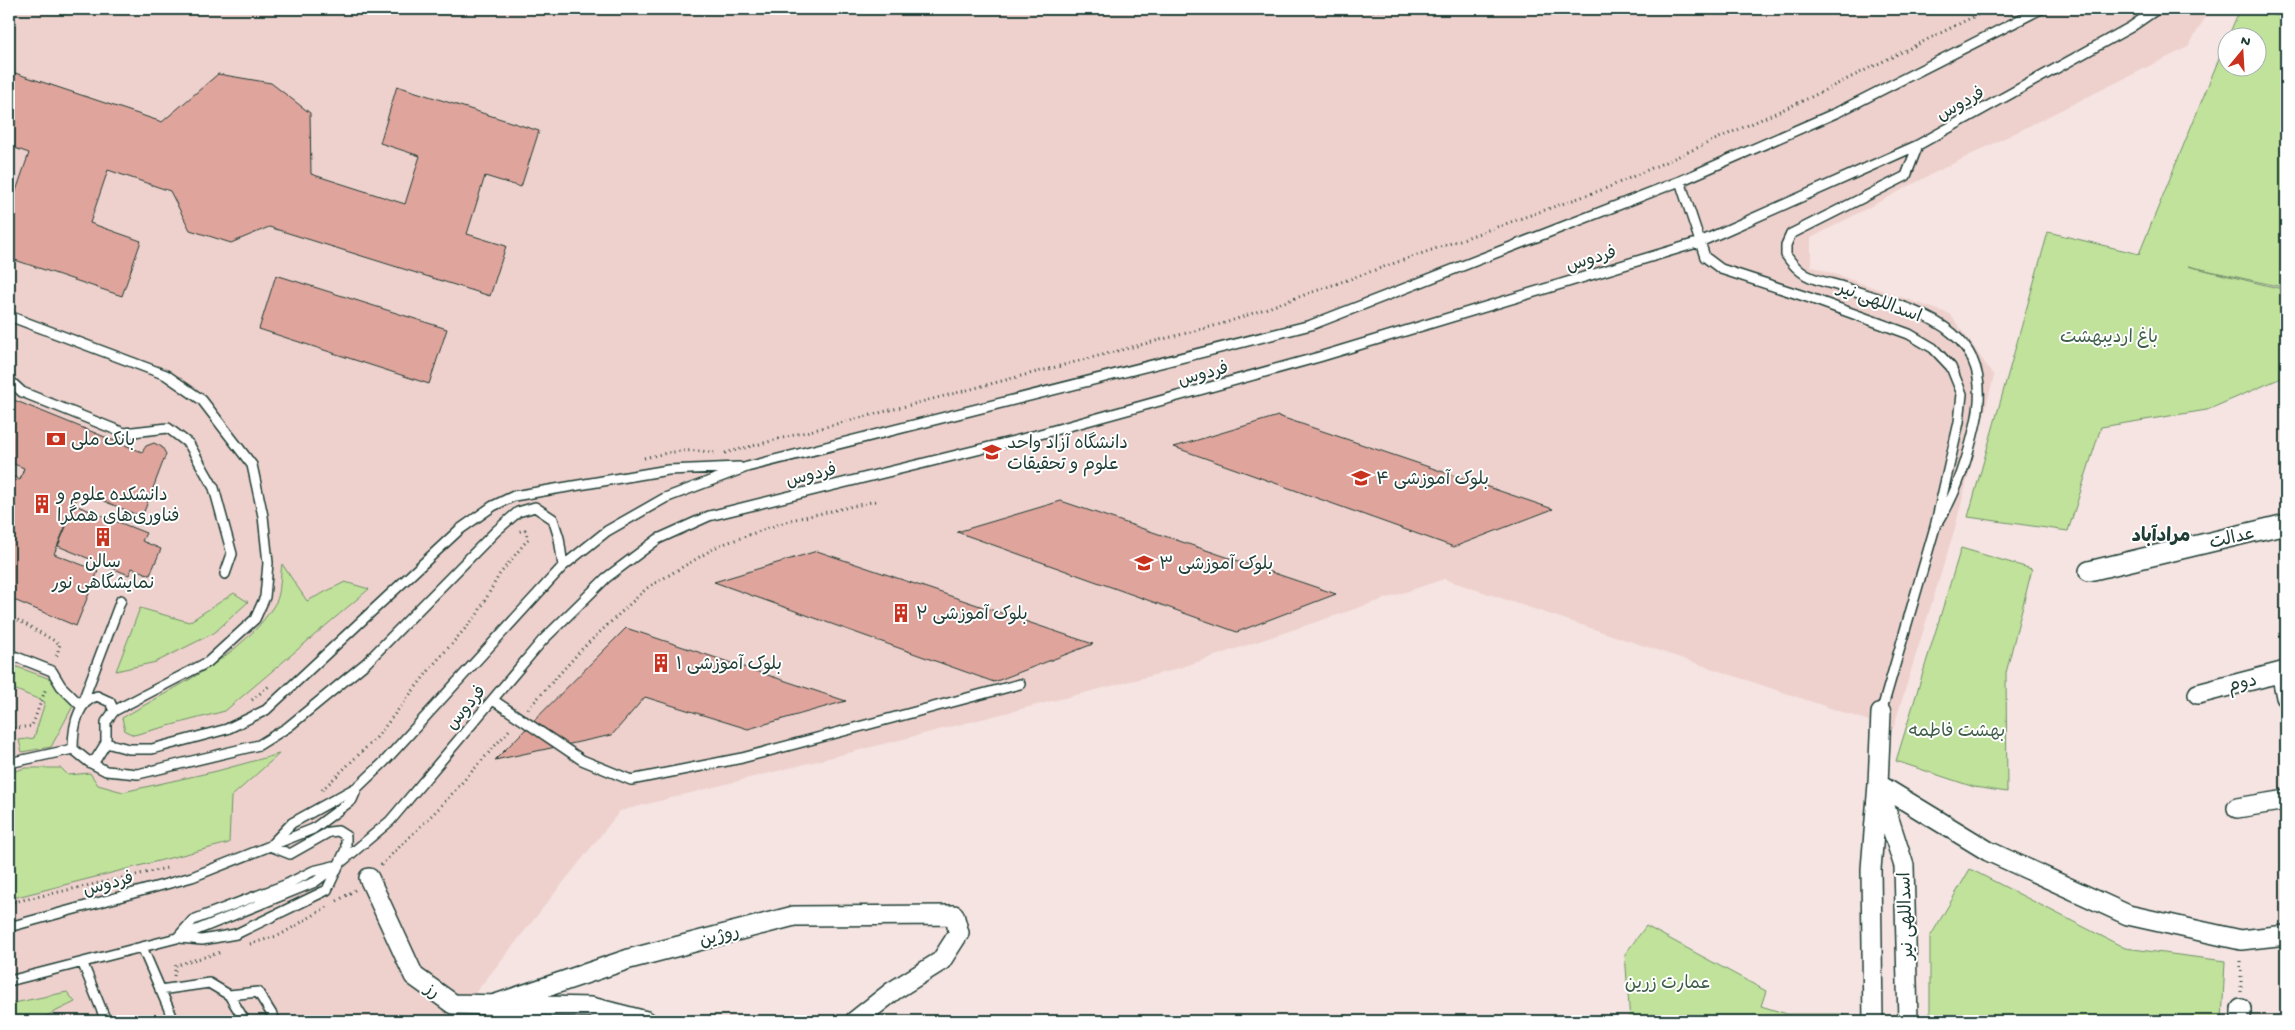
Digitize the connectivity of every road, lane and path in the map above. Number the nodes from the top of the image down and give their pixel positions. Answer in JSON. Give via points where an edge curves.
{"nodes":[{"id":1,"x":1342,"y":9,"type":"edge"},
{"id":2,"x":1426,"y":9,"type":"edge"},
{"id":3,"x":1989,"y":9,"type":"edge"},
{"id":4,"x":2041,"y":9,"type":"edge"},
{"id":5,"x":2157,"y":9,"type":"edge"},
{"id":6,"x":1918,"y":145,"type":"junction"},
{"id":7,"x":1680,"y":181,"type":"junction"},
{"id":8,"x":1700,"y":242,"type":"junction"},
{"id":9,"x":9,"y":316,"type":"edge"},
{"id":10,"x":9,"y":380,"type":"edge"},
{"id":11,"x":638,"y":460,"type":"dead end"},
{"id":12,"x":747,"y":467,"type":"junction"},
{"id":13,"x":876,"y":501,"type":"dead end"},
{"id":14,"x":2286,"y":524,"type":"edge"},
{"id":15,"x":1935,"y":528,"type":"junction"},
{"id":16,"x":511,"y":534,"type":"dead end"},
{"id":17,"x":562,"y":566,"type":"junction"},
{"id":18,"x":2090,"y":571,"type":"dead end"},
{"id":19,"x":225,"y":574,"type":"dead end"},
{"id":20,"x":121,"y":600,"type":"dead end"},
{"id":21,"x":9,"y":615,"type":"edge"},
{"id":22,"x":9,"y":654,"type":"edge"},
{"id":23,"x":52,"y":671,"type":"junction"},
{"id":24,"x":2284,"y":672,"type":"edge"},
{"id":25,"x":49,"y":681,"type":"dead end"},
{"id":26,"x":1020,"y":684,"type":"dead end"},
{"id":27,"x":270,"y":685,"type":"dead end"},
{"id":28,"x":2198,"y":694,"type":"dead end"},
{"id":29,"x":2286,"y":697,"type":"edge"},
{"id":30,"x":493,"y":700,"type":"junction"},
{"id":31,"x":247,"y":704,"type":"dead end"},
{"id":32,"x":81,"y":706,"type":"junction"},
{"id":33,"x":114,"y":710,"type":"junction"},
{"id":34,"x":1881,"y":713,"type":"joint"},
{"id":35,"x":519,"y":719,"type":"junction"},
{"id":36,"x":9,"y":729,"type":"edge"},
{"id":37,"x":106,"y":743,"type":"junction"},
{"id":38,"x":74,"y":749,"type":"junction"},
{"id":39,"x":89,"y":762,"type":"junction"},
{"id":40,"x":9,"y":763,"type":"edge"},
{"id":41,"x":1878,"y":784,"type":"junction"},
{"id":42,"x":358,"y":786,"type":"junction"},
{"id":43,"x":318,"y":793,"type":"dead end"},
{"id":44,"x":2286,"y":800,"type":"edge"},
{"id":45,"x":2237,"y":808,"type":"dead end"},
{"id":46,"x":270,"y":846,"type":"junction"},
{"id":47,"x":339,"y":864,"type":"junction"},
{"id":48,"x":173,"y":867,"type":"dead end"},
{"id":49,"x":368,"y":878,"type":"junction"},
{"id":50,"x":9,"y":903,"type":"edge"},
{"id":51,"x":9,"y":927,"type":"edge"},
{"id":52,"x":2286,"y":935,"type":"edge"},
{"id":53,"x":177,"y":938,"type":"junction"},
{"id":54,"x":2241,"y":940,"type":"junction"},
{"id":55,"x":242,"y":946,"type":"dead end"},
{"id":56,"x":142,"y":947,"type":"junction"},
{"id":57,"x":224,"y":952,"type":"dead end"},
{"id":58,"x":83,"y":964,"type":"junction"},
{"id":59,"x":9,"y":981,"type":"edge"},
{"id":60,"x":185,"y":986,"type":"junction"},
{"id":61,"x":160,"y":990,"type":"junction"},
{"id":62,"x":229,"y":995,"type":"junction"},
{"id":63,"x":493,"y":1005,"type":"junction"},
{"id":64,"x":2241,"y":1015,"type":"edge"},
{"id":65,"x":106,"y":1021,"type":"edge"},
{"id":66,"x":174,"y":1021,"type":"edge"},
{"id":67,"x":245,"y":1021,"type":"edge"},
{"id":68,"x":276,"y":1021,"type":"edge"},
{"id":69,"x":646,"y":1021,"type":"edge"},
{"id":70,"x":855,"y":1021,"type":"edge"},
{"id":71,"x":1873,"y":1021,"type":"edge"},
{"id":72,"x":1908,"y":1021,"type":"edge"}],
"edges":[{"from":1,"to":2,"type":"path"},
{"from":3,"to":11,"type":"path","via":[[1809,98],[1607,188],[1225,323],[719,454],[688,450]]},
{"from":4,"to":7,"type":"lane","name":"فردوس","via":[[1838,112]]},
{"from":5,"to":6,"type":"lane","name":"فردوس","via":[[2131,27]]},
{"from":6,"to":8,"type":"lane","name":"فردوس"},
{"from":6,"to":15,"type":"lane","name":"اسداللهی نیر","via":[[1906,176],[1791,234],[1786,255],[1804,276],[1919,312],[1965,344],[1978,374],[1981,398],[1967,459],[1950,503]]},
{"from":7,"to":8,"type":"lane","name":"اسداللهی نیر"},
{"from":7,"to":12,"type":"lane","name":"فردوس","via":[[1311,325]]},
{"from":8,"to":15,"type":"lane","name":"اسداللهی نیر","via":[[1705,257],[1721,269],[1909,334],[1933,348],[1951,366],[1962,394],[1959,422]]},
{"from":8,"to":30,"type":"lane","name":"فردوس","via":[[1319,358],[1022,439],[709,516],[658,539],[606,578],[542,641]]},
{"from":9,"to":33,"type":"lane","via":[[166,375],[202,400],[252,464],[263,516],[268,563],[265,597],[255,619],[208,662]]},
{"from":10,"to":19,"type":"lane","via":[[22,392],[124,433],[168,428],[189,444],[214,488],[232,554]]},
{"from":12,"to":17,"type":"lane","name":"فردوس","via":[[665,498],[607,531]]},
{"from":12,"to":37,"type":"lane","via":[[668,470],[514,496],[493,506],[459,530],[266,710],[226,729],[152,749],[129,749]]},
{"from":13,"to":35,"type":"path","via":[[791,520],[718,546],[647,588],[582,649]]},
{"from":14,"to":18,"type":"street","name":"عدالت"},
{"from":15,"to":34,"type":"lane","name":"اسداللهی نیر"},
{"from":16,"to":43,"type":"path","via":[[525,530],[528,539],[499,575],[476,615],[376,738]]},
{"from":17,"to":39,"type":"lane","via":[[553,519],[536,508],[518,512],[366,663],[288,727],[259,745],[138,774],[106,771]]},
{"from":17,"to":42,"type":"lane","name":"فردوس","via":[[396,750]]},
{"from":20,"to":32,"type":"lane"},
{"from":21,"to":23,"type":"path","via":[[60,644]]},
{"from":22,"to":23,"type":"lane"},
{"from":23,"to":32,"type":"lane","via":[[61,686]]},
{"from":24,"to":28,"type":"street","name":"دوم"},
{"from":24,"to":29,"type":"street"},
{"from":25,"to":36,"type":"path","via":[[32,726]]},
{"from":26,"to":35,"type":"lane","via":[[742,758],[631,780],[582,760]]},
{"from":27,"to":31,"type":"path"},
{"from":30,"to":35,"type":"lane"},
{"from":30,"to":47,"type":"lane","name":"فردوس","via":[[390,821]]},
{"from":32,"to":33,"type":"lane","via":[[87,699],[97,696],[110,702]]},
{"from":32,"to":38,"type":"lane","via":[[73,737]]},
{"from":33,"to":37,"type":"lane","via":[[106,722]]},
{"from":34,"to":41,"type":"street","name":"اسداللهی نیر"},
{"from":35,"to":49,"type":"path","via":[[440,807]]},
{"from":37,"to":39,"type":"lane","via":[[96,759]]},
{"from":38,"to":39,"type":"lane"},
{"from":38,"to":40,"type":"lane"},
{"from":41,"to":54,"type":"street","via":[[1988,851],[2128,915]]},
{"from":41,"to":71,"type":"street","name":"اسداللهی نیر","via":[[1871,869]]},
{"from":41,"to":72,"type":"street","name":"اسداللهی نیر","via":[[1904,866]]},
{"from":42,"to":46,"type":"lane","via":[[292,823]]},
{"from":42,"to":46,"type":"lane","name":"فردوس","via":[[352,800],[313,828]]},
{"from":44,"to":45,"type":"street"},
{"from":46,"to":47,"type":"lane","via":[[290,854],[329,832],[338,831],[346,836],[346,849]]},
{"from":46,"to":51,"type":"lane","name":"فردوس","via":[[192,877]]},
{"from":47,"to":53,"type":"lane","name":"فردوس","via":[[314,882],[289,894]]},
{"from":47,"to":53,"type":"lane","via":[[327,890],[236,934],[202,940]]},
{"from":48,"to":50,"type":"path"},
{"from":49,"to":55,"type":"path","via":[[358,888],[280,936]]},
{"from":49,"to":63,"type":"street","name":"رز","via":[[414,976],[453,1004]]},
{"from":52,"to":54,"type":"street"},
{"from":53,"to":56,"type":"lane"},
{"from":54,"to":64,"type":"path"},
{"from":56,"to":58,"type":"lane"},
{"from":56,"to":61,"type":"lane"},
{"from":57,"to":60,"type":"path","via":[[176,965],[174,976]]},
{"from":58,"to":59,"type":"lane"},
{"from":58,"to":65,"type":"lane"},
{"from":60,"to":61,"type":"lane"},
{"from":60,"to":62,"type":"lane","via":[[209,983]]},
{"from":61,"to":66,"type":"lane"},
{"from":62,"to":67,"type":"lane"},
{"from":62,"to":68,"type":"lane","via":[[258,992]]},
{"from":63,"to":69,"type":"street","name":"رز","via":[[590,1007]]},
{"from":63,"to":70,"type":"street","name":"روژین","via":[[628,959],[794,916],[954,915],[959,933],[941,961],[893,991]]}]}
